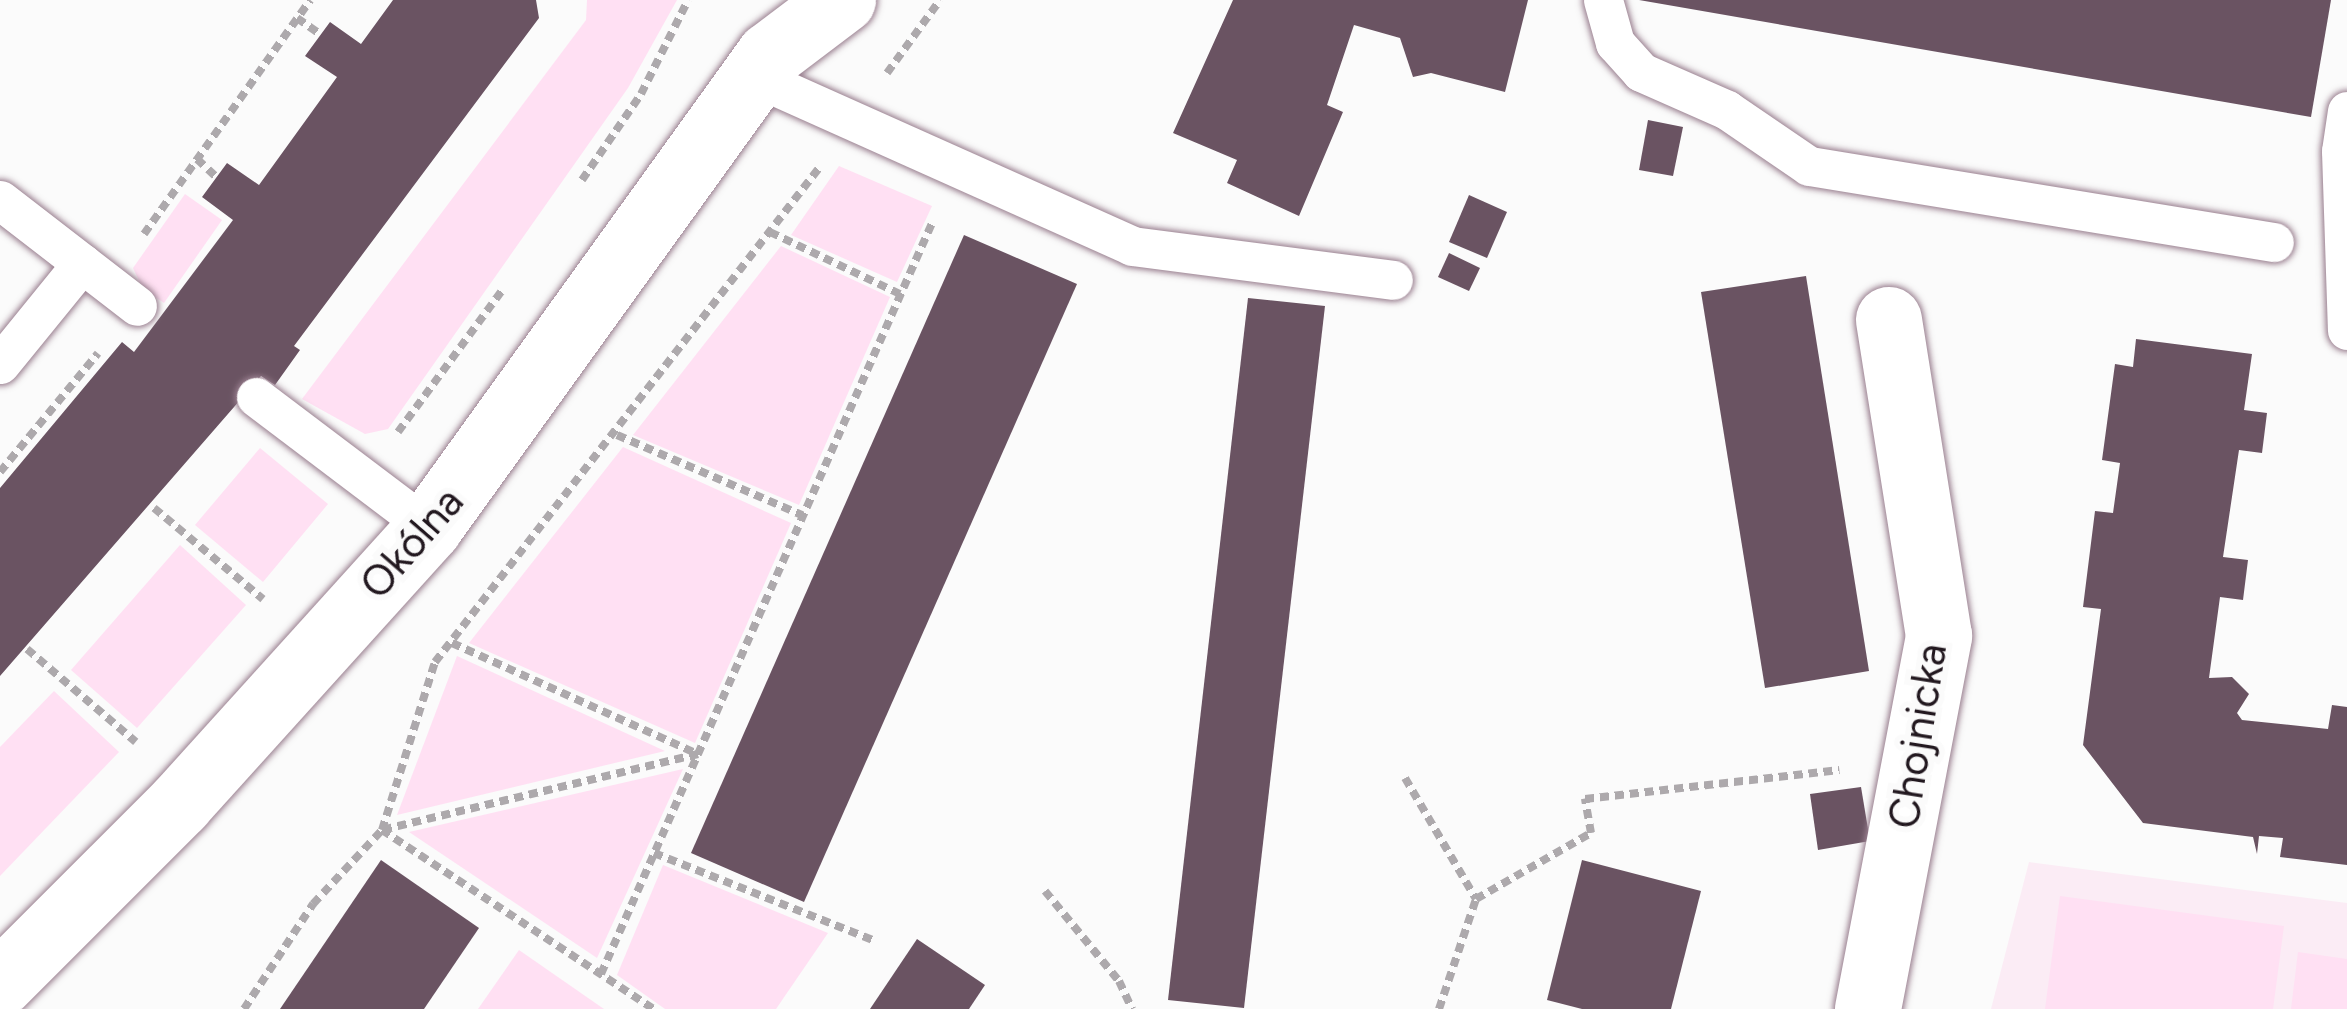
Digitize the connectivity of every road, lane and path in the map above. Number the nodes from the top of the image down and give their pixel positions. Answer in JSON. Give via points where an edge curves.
{"nodes":[{"id":1,"x":310,"y":0,"type":"edge"},
{"id":2,"x":843,"y":0,"type":"edge"},
{"id":3,"x":1604,"y":0,"type":"edge"},
{"id":4,"x":297,"y":18,"type":"junction"},
{"id":5,"x":321,"y":35,"type":"dead end"},
{"id":6,"x":768,"y":44,"type":"edge"},
{"id":7,"x":2347,"y":111,"type":"edge"},
{"id":8,"x":826,"y":158,"type":"dead end"},
{"id":9,"x":197,"y":159,"type":"junction"},
{"id":10,"x":217,"y":177,"type":"dead end"},
{"id":11,"x":0,"y":200,"type":"edge"},
{"id":12,"x":942,"y":202,"type":"dead end"},
{"id":13,"x":770,"y":232,"type":"junction"},
{"id":14,"x":2274,"y":242,"type":"dead end"},
{"id":15,"x":1393,"y":280,"type":"dead end"},
{"id":16,"x":109,"y":284,"type":"junction"},
{"id":17,"x":900,"y":294,"type":"junction"},
{"id":18,"x":1889,"y":320,"type":"dead end"},
{"id":19,"x":2347,"y":330,"type":"edge"},
{"id":20,"x":0,"y":364,"type":"edge"},
{"id":21,"x":256,"y":397,"type":"dead end"},
{"id":22,"x":617,"y":435,"type":"junction"},
{"id":23,"x":0,"y":472,"type":"edge"},
{"id":24,"x":154,"y":508,"type":"dead end"},
{"id":25,"x":802,"y":515,"type":"junction"},
{"id":26,"x":429,"y":528,"type":"junction"},
{"id":27,"x":263,"y":599,"type":"dead end"},
{"id":28,"x":452,"y":643,"type":"junction"},
{"id":29,"x":27,"y":649,"type":"dead end"},
{"id":30,"x":137,"y":743,"type":"dead end"},
{"id":31,"x":698,"y":754,"type":"junction"},
{"id":32,"x":1914,"y":775,"type":"junction"},
{"id":33,"x":1405,"y":778,"type":"dead end"},
{"id":34,"x":382,"y":830,"type":"junction"},
{"id":35,"x":654,"y":853,"type":"junction"},
{"id":36,"x":1045,"y":892,"type":"dead end"},
{"id":37,"x":1476,"y":899,"type":"junction"},
{"id":38,"x":873,"y":940,"type":"dead end"},
{"id":39,"x":601,"y":974,"type":"junction"},
{"id":40,"x":0,"y":984,"type":"edge"},
{"id":41,"x":244,"y":1009,"type":"edge"},
{"id":42,"x":653,"y":1009,"type":"edge"},
{"id":43,"x":1132,"y":1009,"type":"edge"},
{"id":44,"x":1439,"y":1009,"type":"edge"},
{"id":45,"x":1868,"y":1009,"type":"edge"}],
"edges":[{"from":1,"to":4,"type":"path"},
{"from":2,"to":6,"type":"street","name":"Okólna"},
{"from":3,"to":14,"type":"lane","via":[[1615,43],[1641,72],[1727,110],[1809,166]]},
{"from":4,"to":5,"type":"path"},
{"from":4,"to":9,"type":"path"},
{"from":6,"to":15,"type":"lane","via":[[1132,246]]},
{"from":6,"to":26,"type":"street","name":"Okólna"},
{"from":7,"to":19,"type":"lane"},
{"from":8,"to":13,"type":"path"},
{"from":9,"to":10,"type":"path"},
{"from":9,"to":16,"type":"path"},
{"from":11,"to":16,"type":"lane"},
{"from":12,"to":17,"type":"path"},
{"from":13,"to":17,"type":"path"},
{"from":13,"to":22,"type":"path"},
{"from":16,"to":20,"type":"lane"},
{"from":16,"to":23,"type":"path"},
{"from":17,"to":25,"type":"path"},
{"from":18,"to":32,"type":"street","name":"Chojnicka","via":[[1939,636]]},
{"from":21,"to":26,"type":"lane"},
{"from":22,"to":25,"type":"path"},
{"from":22,"to":28,"type":"path"},
{"from":24,"to":27,"type":"path"},
{"from":25,"to":31,"type":"path"},
{"from":26,"to":40,"type":"street","name":"Okólna","via":[[180,804]]},
{"from":28,"to":31,"type":"path"},
{"from":28,"to":34,"type":"path","via":[[436,662]]},
{"from":29,"to":30,"type":"path"},
{"from":31,"to":34,"type":"path"},
{"from":31,"to":35,"type":"path"},
{"from":32,"to":37,"type":"path","via":[[1880,765],[1585,799],[1592,833]]},
{"from":32,"to":45,"type":"street","name":"Chojnicka"},
{"from":33,"to":37,"type":"path"},
{"from":34,"to":39,"type":"path"},
{"from":34,"to":41,"type":"path","via":[[314,904]]},
{"from":35,"to":38,"type":"path"},
{"from":35,"to":39,"type":"path"},
{"from":36,"to":43,"type":"path","via":[[1119,981]]},
{"from":37,"to":44,"type":"path"},
{"from":39,"to":42,"type":"path"}]}
